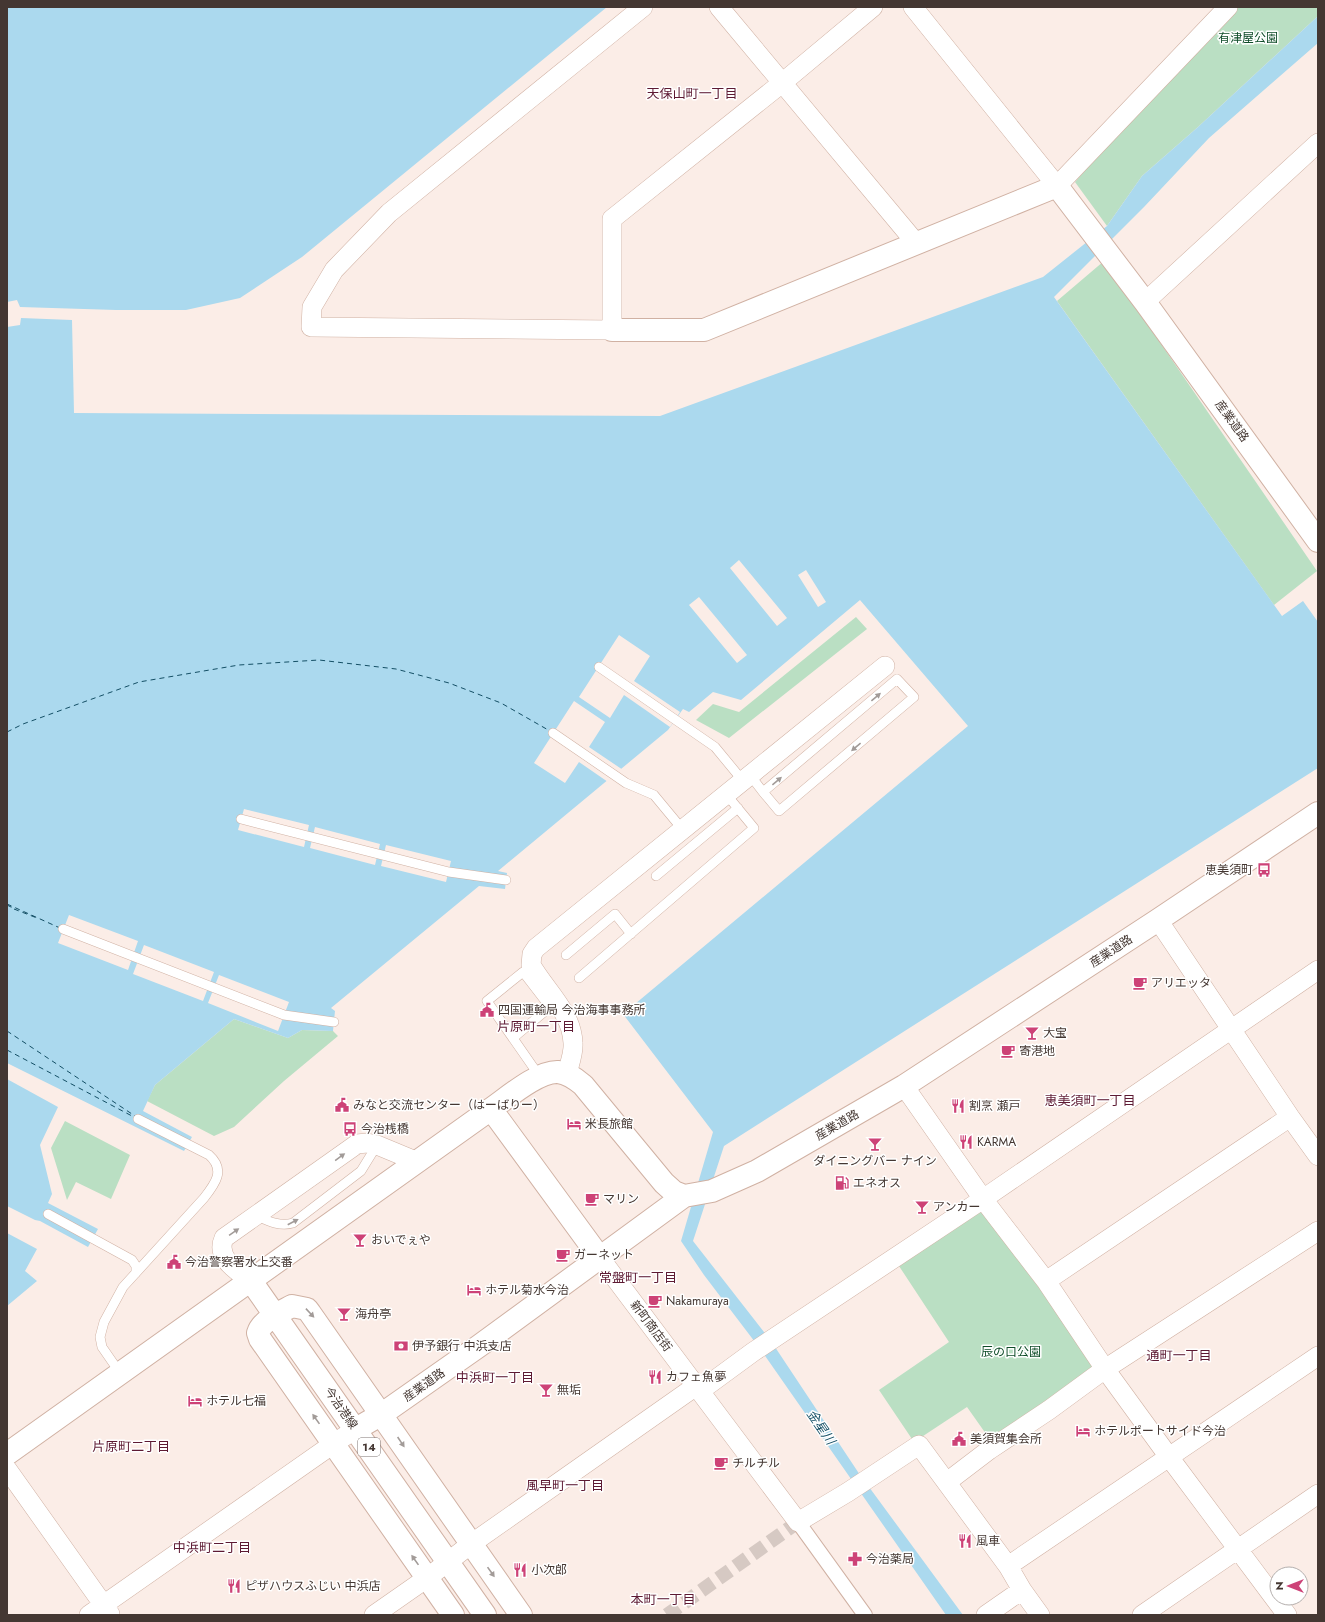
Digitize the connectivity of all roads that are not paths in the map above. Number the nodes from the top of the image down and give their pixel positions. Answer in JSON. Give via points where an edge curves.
{"nodes":[{"id":1,"x":643,"y":7,"type":"edge"},
{"id":2,"x":719,"y":7,"type":"edge"},
{"id":3,"x":873,"y":7,"type":"edge"},
{"id":4,"x":913,"y":7,"type":"edge"},
{"id":5,"x":1228,"y":7,"type":"edge"},
{"id":6,"x":782,"y":83,"type":"junction"},
{"id":7,"x":1318,"y":143,"type":"edge"},
{"id":8,"x":1057,"y":186,"type":"junction"},
{"id":9,"x":916,"y":243,"type":"junction"},
{"id":10,"x":1145,"y":302,"type":"junction"},
{"id":11,"x":612,"y":330,"type":"junction"},
{"id":12,"x":1318,"y":541,"type":"edge"},
{"id":13,"x":885,"y":666,"type":"dead end"},
{"id":14,"x":599,"y":667,"type":"dead end"},
{"id":15,"x":553,"y":733,"type":"dead end"},
{"id":16,"x":746,"y":778,"type":"junction"},
{"id":17,"x":764,"y":792,"type":"junction"},
{"id":18,"x":732,"y":801,"type":"junction"},
{"id":19,"x":1318,"y":813,"type":"edge"},
{"id":20,"x":242,"y":819,"type":"dead end"},
{"id":21,"x":683,"y":830,"type":"junction"},
{"id":22,"x":656,"y":876,"type":"dead end"},
{"id":23,"x":506,"y":880,"type":"dead end"},
{"id":24,"x":1158,"y":920,"type":"junction"},
{"id":25,"x":63,"y":929,"type":"dead end"},
{"id":26,"x":630,"y":934,"type":"junction"},
{"id":27,"x":566,"y":955,"type":"dead end"},
{"id":28,"x":1318,"y":970,"type":"edge"},
{"id":29,"x":578,"y":978,"type":"dead end"},
{"id":30,"x":334,"y":1022,"type":"dead end"},
{"id":31,"x":1232,"y":1029,"type":"junction"},
{"id":32,"x":513,"y":1038,"type":"junction"},
{"id":33,"x":567,"y":1074,"type":"junction"},
{"id":34,"x":540,"y":1077,"type":"junction"},
{"id":35,"x":904,"y":1086,"type":"junction"},
{"id":36,"x":491,"y":1109,"type":"junction"},
{"id":37,"x":1290,"y":1117,"type":"junction"},
{"id":38,"x":138,"y":1119,"type":"dead end"},
{"id":39,"x":377,"y":1145,"type":"junction"},
{"id":40,"x":1318,"y":1156,"type":"edge"},
{"id":41,"x":418,"y":1162,"type":"junction"},
{"id":42,"x":684,"y":1196,"type":"junction"},
{"id":43,"x":983,"y":1199,"type":"junction"},
{"id":44,"x":48,"y":1214,"type":"dead end"},
{"id":45,"x":256,"y":1216,"type":"junction"},
{"id":46,"x":1318,"y":1231,"type":"edge"},
{"id":47,"x":600,"y":1258,"type":"junction"},
{"id":48,"x":136,"y":1273,"type":"junction"},
{"id":49,"x":251,"y":1281,"type":"junction"},
{"id":50,"x":1046,"y":1281,"type":"junction"},
{"id":51,"x":276,"y":1315,"type":"junction"},
{"id":52,"x":1318,"y":1356,"type":"edge"},
{"id":53,"x":1106,"y":1369,"type":"junction"},
{"id":54,"x":120,"y":1373,"type":"junction"},
{"id":55,"x":696,"y":1386,"type":"junction"},
{"id":56,"x":382,"y":1414,"type":"junction"},
{"id":57,"x":356,"y":1429,"type":"junction"},
{"id":58,"x":333,"y":1444,"type":"junction"},
{"id":59,"x":7,"y":1454,"type":"edge"},
{"id":60,"x":1169,"y":1456,"type":"junction"},
{"id":61,"x":7,"y":1469,"type":"edge"},
{"id":62,"x":947,"y":1482,"type":"junction"},
{"id":63,"x":1318,"y":1494,"type":"edge"},
{"id":64,"x":798,"y":1522,"type":"junction"},
{"id":65,"x":471,"y":1544,"type":"junction"},
{"id":66,"x":1238,"y":1548,"type":"junction"},
{"id":67,"x":448,"y":1562,"type":"junction"},
{"id":68,"x":1008,"y":1566,"type":"junction"},
{"id":69,"x":427,"y":1578,"type":"junction"},
{"id":70,"x":1022,"y":1590,"type":"junction"},
{"id":71,"x":101,"y":1612,"type":"edge"},
{"id":72,"x":374,"y":1615,"type":"edge"},
{"id":73,"x":453,"y":1615,"type":"edge"},
{"id":74,"x":485,"y":1615,"type":"edge"},
{"id":75,"x":521,"y":1615,"type":"edge"},
{"id":76,"x":865,"y":1615,"type":"edge"},
{"id":77,"x":986,"y":1615,"type":"edge"},
{"id":78,"x":1040,"y":1615,"type":"edge"},
{"id":79,"x":1142,"y":1615,"type":"edge"},
{"id":80,"x":1287,"y":1615,"type":"edge"}],
"edges":[{"from":1,"to":11,"type":"street","via":[[389,213],[334,270],[312,307],[311,327]]},
{"from":2,"to":6,"type":"street"},
{"from":3,"to":6,"type":"street"},
{"from":4,"to":8,"type":"street"},
{"from":5,"to":8,"type":"street"},
{"from":6,"to":9,"type":"street"},
{"from":6,"to":11,"type":"street","via":[[612,219]]},
{"from":7,"to":10,"type":"street"},
{"from":8,"to":9,"type":"street"},
{"from":8,"to":10,"type":"street","name":"産業道路"},
{"from":9,"to":11,"type":"street","via":[[704,330]]},
{"from":10,"to":12,"type":"street","name":"産業道路"},
{"from":13,"to":16,"type":"street"},
{"from":14,"to":16,"type":"lane","via":[[714,747]]},
{"from":15,"to":21,"type":"lane","via":[[626,783],[654,795]]},
{"from":16,"to":17,"type":"lane"},
{"from":16,"to":18,"type":"street"},
{"from":17,"to":17,"type":"lane","one_way":true,"via":[[897,679],[914,697],[779,811]]},
{"from":18,"to":21,"type":"street"},
{"from":18,"to":22,"type":"lane"},
{"from":18,"to":26,"type":"lane","via":[[754,828]]},
{"from":19,"to":24,"type":"street","name":"産業道路"},
{"from":20,"to":23,"type":"lane","via":[[449,872]]},
{"from":21,"to":33,"type":"street","via":[[536,948],[532,954],[531,965],[559,1004],[571,1026],[573,1045]]},
{"from":24,"to":31,"type":"street"},
{"from":24,"to":35,"type":"street","name":"産業道路"},
{"from":25,"to":30,"type":"lane","via":[[284,1015]]},
{"from":26,"to":27,"type":"lane","via":[[615,914]]},
{"from":26,"to":29,"type":"lane"},
{"from":28,"to":31,"type":"street"},
{"from":31,"to":37,"type":"street"},
{"from":31,"to":43,"type":"street"},
{"from":32,"to":32,"type":"lane","via":[[487,1001],[523,972],[550,1007]]},
{"from":32,"to":34,"type":"lane"},
{"from":33,"to":34,"type":"street","via":[[558,1072]]},
{"from":33,"to":42,"type":"street","via":[[591,1093],[664,1183],[674,1192]]},
{"from":34,"to":36,"type":"street"},
{"from":35,"to":42,"type":"street","name":"産業道路","via":[[757,1171],[712,1191]]},
{"from":35,"to":43,"type":"street"},
{"from":36,"to":41,"type":"street"},
{"from":36,"to":47,"type":"street","name":"新町商店街"},
{"from":37,"to":40,"type":"street"},
{"from":37,"to":50,"type":"street"},
{"from":38,"to":48,"type":"lane","via":[[210,1155],[218,1167],[215,1184]]},
{"from":39,"to":41,"type":"street"},
{"from":45,"to":39,"type":"street","one_way":true,"via":[[358,1144],[367,1142]]},
{"from":45,"to":39,"type":"lane","one_way":true,"via":[[276,1224],[293,1223],[361,1171]]},
{"from":41,"to":49,"type":"street"},
{"from":42,"to":47,"type":"street","name":"産業道路"},
{"from":43,"to":50,"type":"street"},
{"from":43,"to":55,"type":"street","via":[[753,1352],[708,1385]]},
{"from":44,"to":48,"type":"lane","via":[[132,1260],[136,1266]]},
{"from":49,"to":45,"type":"street","one_way":true,"via":[[232,1267],[223,1254],[222,1244],[224,1238]]},
{"from":46,"to":53,"type":"street"},
{"from":47,"to":55,"type":"street","name":"新町商店街"},
{"from":47,"to":56,"type":"street","name":"産業道路"},
{"from":48,"to":54,"type":"lane","via":[[123,1287],[113,1304],[100,1337],[102,1347]]},
{"from":49,"to":51,"type":"street","name":"今治港線","number":"14"},
{"from":49,"to":54,"type":"street"},
{"from":50,"to":53,"type":"street"},
{"from":51,"to":56,"type":"street","one_way":true,"via":[[292,1306],[307,1309]]},
{"from":51,"to":57,"type":"street","name":"今治港線","number":"14"},
{"from":58,"to":51,"type":"street","one_way":true,"via":[[260,1339],[260,1328]]},
{"from":52,"to":60,"type":"street"},
{"from":53,"to":60,"type":"street"},
{"from":53,"to":62,"type":"street"},
{"from":54,"to":59,"type":"street"},
{"from":55,"to":64,"type":"street","name":"新町商店街"},
{"from":55,"to":65,"type":"street"},
{"from":56,"to":57,"type":"street","name":"産業道路"},
{"from":56,"to":65,"type":"street","one_way":true},
{"from":57,"to":58,"type":"street"},
{"from":57,"to":67,"type":"street","name":"今治港線","number":"14"},
{"from":69,"to":58,"type":"street","one_way":true},
{"from":58,"to":71,"type":"street"},
{"from":60,"to":66,"type":"street"},
{"from":60,"to":68,"type":"street"},
{"from":61,"to":71,"type":"street"},
{"from":62,"to":64,"type":"street","via":[[919,1445]]},
{"from":62,"to":68,"type":"street"},
{"from":63,"to":66,"type":"street"},
{"from":64,"to":76,"type":"street"},
{"from":65,"to":67,"type":"street"},
{"from":65,"to":75,"type":"street","one_way":true},
{"from":66,"to":79,"type":"street"},
{"from":66,"to":80,"type":"street"},
{"from":67,"to":69,"type":"street"},
{"from":67,"to":74,"type":"street","name":"今治港線","number":"14"},
{"from":68,"to":70,"type":"street"},
{"from":69,"to":72,"type":"street"},
{"from":69,"to":73,"type":"street"},
{"from":70,"to":77,"type":"street"},
{"from":70,"to":78,"type":"street"}]}
